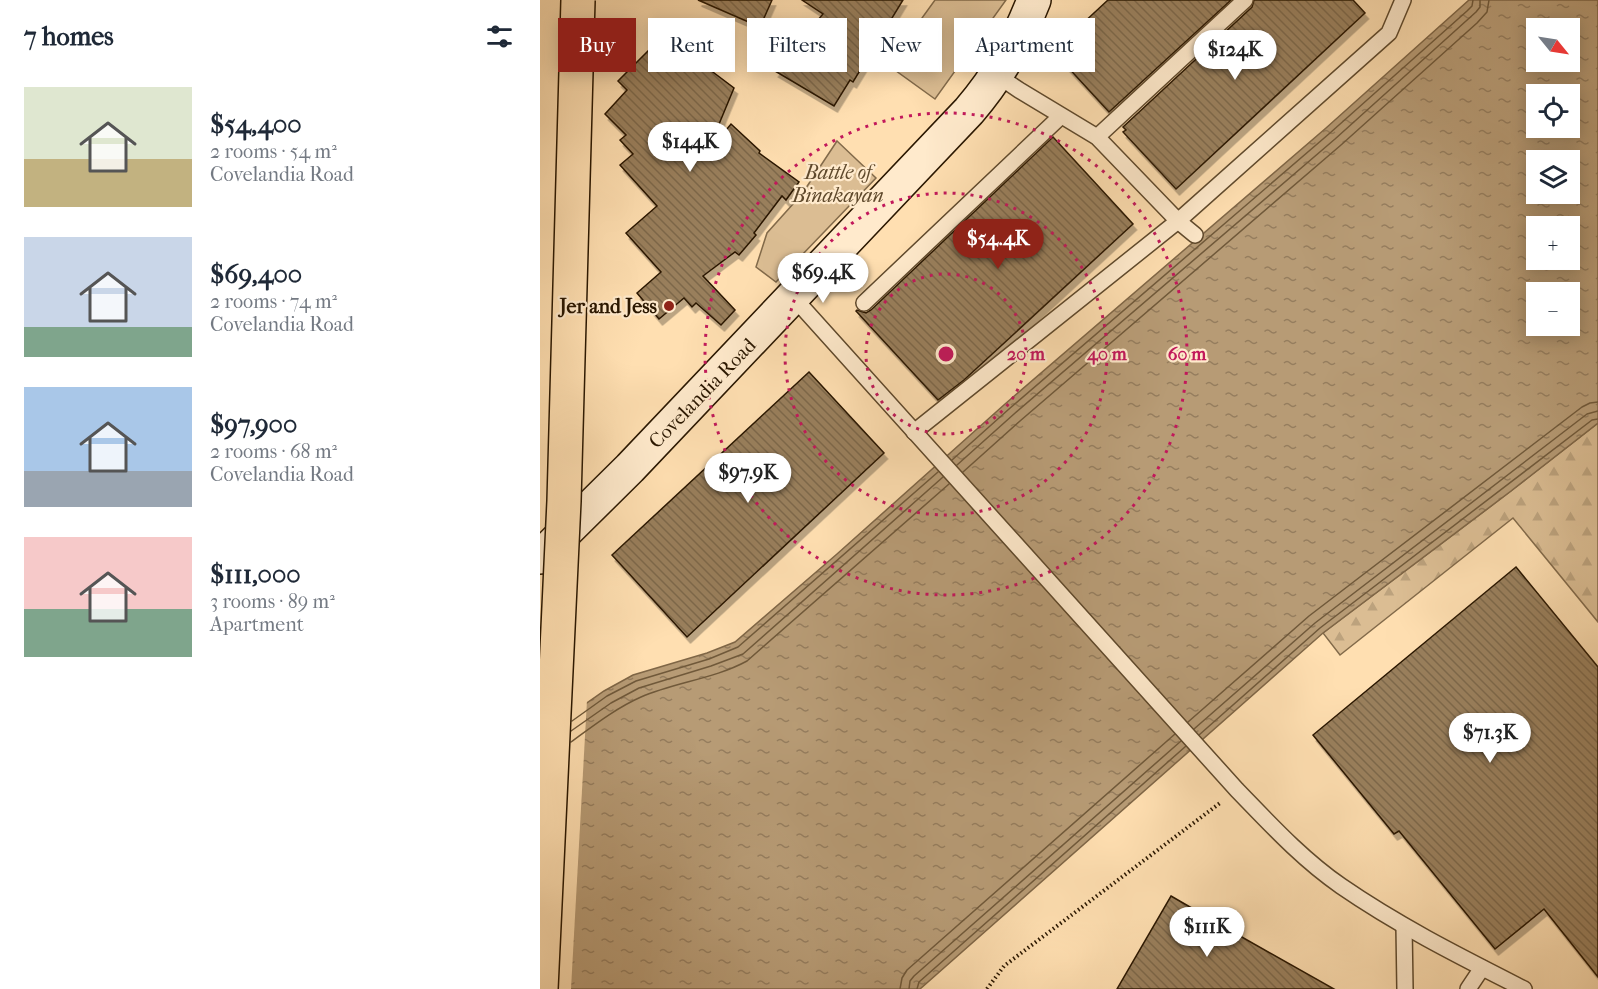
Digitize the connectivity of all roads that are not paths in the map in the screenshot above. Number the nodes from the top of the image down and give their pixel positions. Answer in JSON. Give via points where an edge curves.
{"nodes":[{"id":1,"x":578,"y":0,"type":"edge"},
{"id":2,"x":1034,"y":0,"type":"edge"},
{"id":3,"x":1245,"y":0,"type":"edge"},
{"id":4,"x":1403,"y":0,"type":"edge"},
{"id":5,"x":997,"y":75,"type":"junction"},
{"id":6,"x":1061,"y":116,"type":"junction"},
{"id":7,"x":1097,"y":137,"type":"junction"},
{"id":8,"x":1178,"y":221,"type":"junction"},
{"id":9,"x":1195,"y":235,"type":"dead end"},
{"id":10,"x":794,"y":298,"type":"junction"},
{"id":11,"x":864,"y":303,"type":"dead end"},
{"id":12,"x":914,"y":432,"type":"junction"},
{"id":13,"x":540,"y":557,"type":"edge"},
{"id":14,"x":1404,"y":926,"type":"junction"},
{"id":15,"x":1482,"y":968,"type":"junction"},
{"id":16,"x":541,"y":989,"type":"edge"},
{"id":17,"x":1405,"y":989,"type":"edge"},
{"id":18,"x":1468,"y":989,"type":"edge"},
{"id":19,"x":1524,"y":989,"type":"edge"}],
"edges":[{"from":1,"to":16,"type":"highway","bridge":true,"via":[[564,489]]},
{"from":2,"to":5,"type":"main road","name":"Covelandia Road"},
{"from":3,"to":7,"type":"lane"},
{"from":4,"to":8,"type":"lane","via":[[1389,33]]},
{"from":5,"to":6,"type":"lane"},
{"from":5,"to":10,"type":"main road","name":"Covelandia Road","via":[[969,111]]},
{"from":6,"to":7,"type":"lane"},
{"from":6,"to":11,"type":"lane"},
{"from":7,"to":8,"type":"lane"},
{"from":8,"to":9,"type":"lane"},
{"from":8,"to":12,"type":"lane"},
{"from":10,"to":12,"type":"lane"},
{"from":10,"to":13,"type":"main road","name":"Covelandia Road"},
{"from":12,"to":14,"type":"lane","via":[[1291,846],[1340,885]]},
{"from":14,"to":15,"type":"lane"},
{"from":14,"to":17,"type":"lane"},
{"from":15,"to":18,"type":"lane"},
{"from":15,"to":19,"type":"lane"}]}
